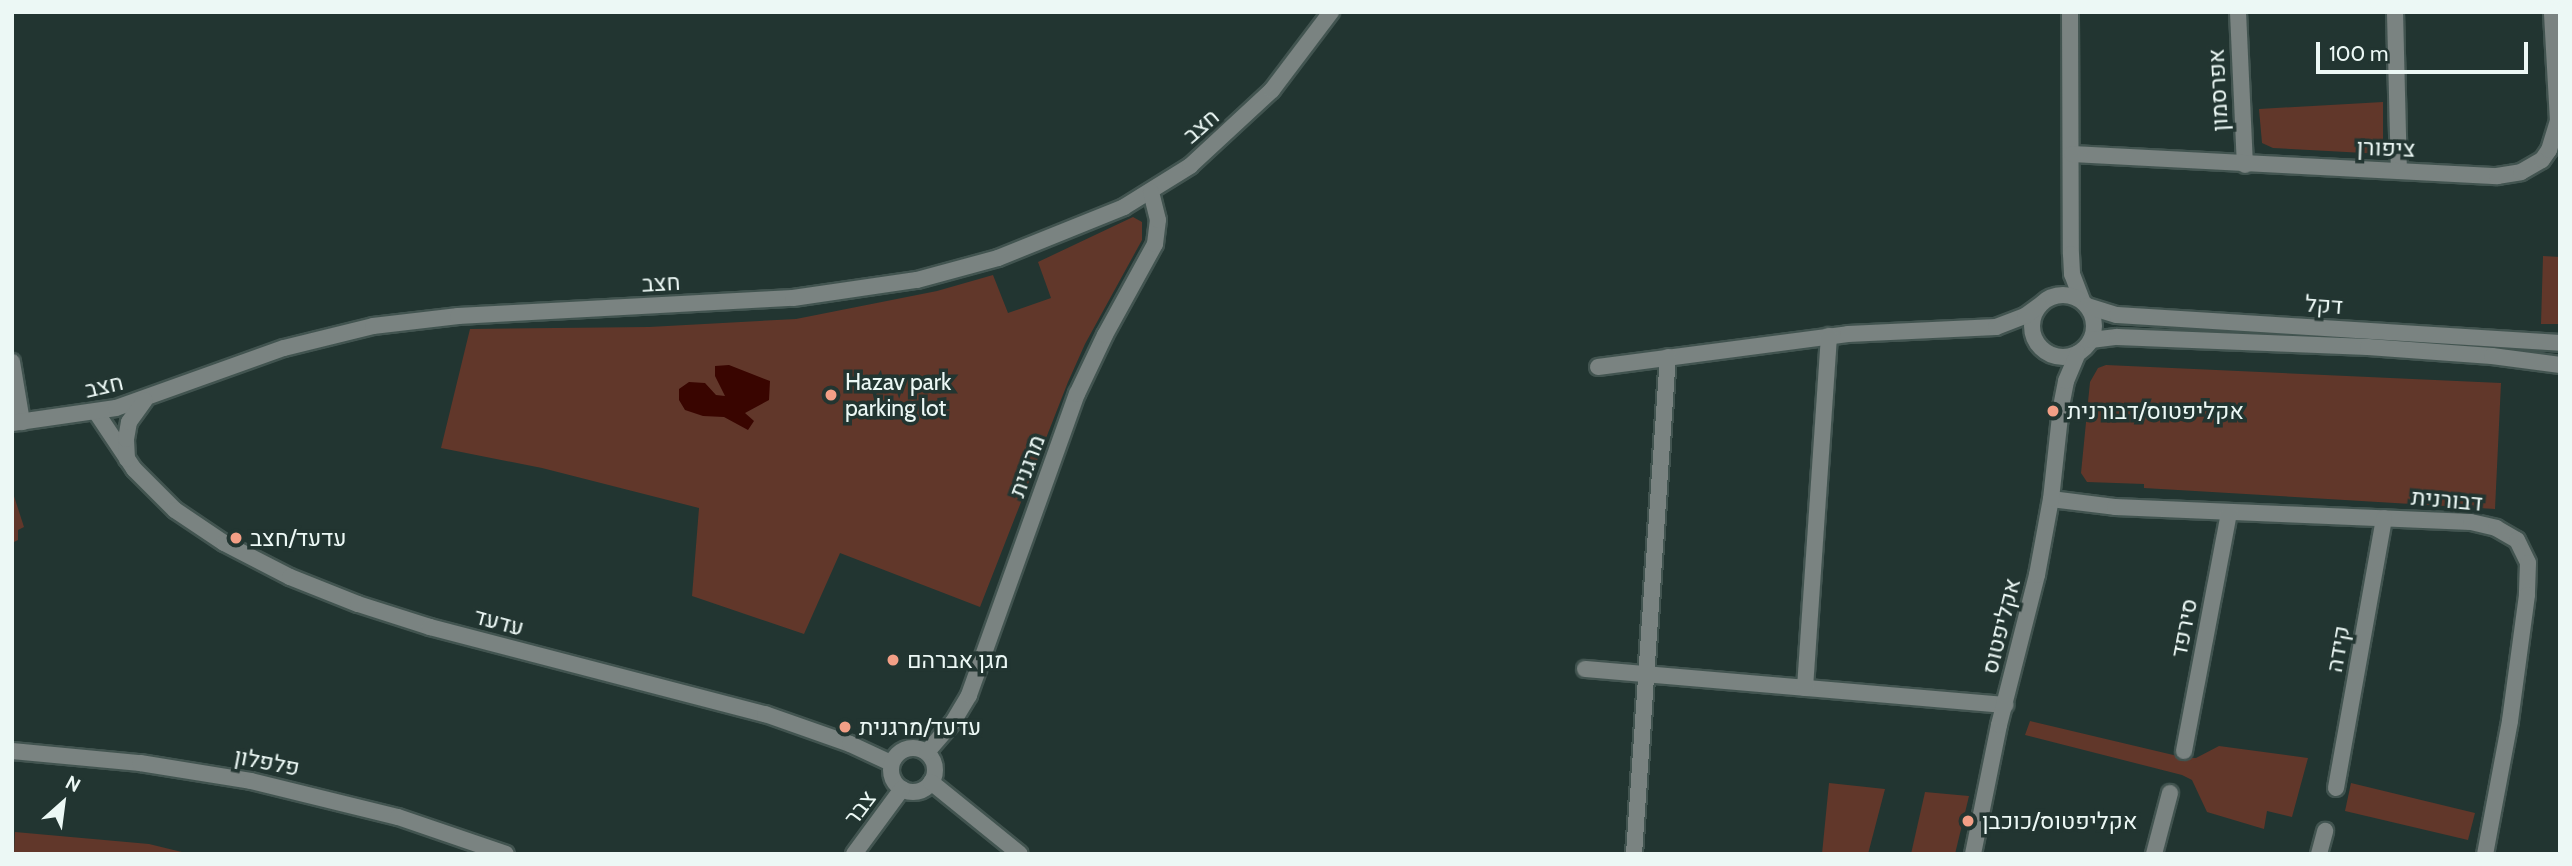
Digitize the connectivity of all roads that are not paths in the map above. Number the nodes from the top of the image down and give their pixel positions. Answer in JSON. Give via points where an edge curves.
{"nodes":[{"id":1,"x":1331,"y":12,"type":"edge"},
{"id":2,"x":2070,"y":12,"type":"edge"},
{"id":3,"x":2238,"y":12,"type":"edge"},
{"id":4,"x":2395,"y":12,"type":"edge"},
{"id":5,"x":2552,"y":12,"type":"edge"},
{"id":6,"x":2072,"y":154,"type":"junction"},
{"id":7,"x":2245,"y":165,"type":"junction"},
{"id":8,"x":2399,"y":171,"type":"junction"},
{"id":9,"x":1151,"y":192,"type":"junction"},
{"id":10,"x":2071,"y":254,"type":"junction"},
{"id":11,"x":2054,"y":296,"type":"junction"},
{"id":12,"x":2085,"y":304,"type":"junction"},
{"id":13,"x":2039,"y":306,"type":"junction"},
{"id":14,"x":1986,"y":327,"type":"junction"},
{"id":15,"x":1829,"y":336,"type":"junction"},
{"id":16,"x":2035,"y":341,"type":"junction"},
{"id":17,"x":2091,"y":341,"type":"junction"},
{"id":18,"x":2560,"y":343,"type":"edge"},
{"id":19,"x":2048,"y":353,"type":"junction"},
{"id":20,"x":2078,"y":354,"type":"junction"},
{"id":21,"x":1668,"y":357,"type":"junction"},
{"id":22,"x":12,"y":362,"type":"edge"},
{"id":23,"x":2560,"y":365,"type":"edge"},
{"id":24,"x":1598,"y":367,"type":"dead end"},
{"id":25,"x":146,"y":400,"type":"junction"},
{"id":26,"x":2061,"y":407,"type":"junction"},
{"id":27,"x":96,"y":412,"type":"junction"},
{"id":28,"x":17,"y":423,"type":"edge"},
{"id":29,"x":128,"y":461,"type":"junction"},
{"id":30,"x":2051,"y":499,"type":"junction"},
{"id":31,"x":2229,"y":513,"type":"junction"},
{"id":32,"x":2384,"y":518,"type":"junction"},
{"id":33,"x":1585,"y":669,"type":"dead end"},
{"id":34,"x":1647,"y":675,"type":"junction"},
{"id":35,"x":1805,"y":688,"type":"junction"},
{"id":36,"x":2005,"y":705,"type":"junction"},
{"id":37,"x":12,"y":751,"type":"edge"},
{"id":38,"x":2184,"y":751,"type":"dead end"},
{"id":39,"x":927,"y":752,"type":"junction"},
{"id":40,"x":891,"y":763,"type":"junction"},
{"id":41,"x":931,"y":782,"type":"junction"},
{"id":42,"x":2336,"y":788,"type":"dead end"},
{"id":43,"x":902,"y":789,"type":"junction"},
{"id":44,"x":2170,"y":793,"type":"dead end"},
{"id":45,"x":2325,"y":831,"type":"dead end"},
{"id":46,"x":506,"y":854,"type":"edge"},
{"id":47,"x":855,"y":854,"type":"edge"},
{"id":48,"x":1020,"y":854,"type":"edge"},
{"id":49,"x":1634,"y":854,"type":"edge"},
{"id":50,"x":1973,"y":854,"type":"edge"},
{"id":51,"x":2154,"y":854,"type":"edge"},
{"id":52,"x":2319,"y":854,"type":"edge"},
{"id":53,"x":2485,"y":854,"type":"edge"}],
"edges":[{"from":1,"to":9,"type":"street","name":"חצב","via":[[1272,90],[1213,147]]},
{"from":2,"to":6,"type":"street"},
{"from":3,"to":7,"type":"street","name":"אפרסמון"},
{"from":4,"to":8,"type":"street"},
{"from":5,"to":8,"type":"street","name":"ציפורן","via":[[2558,121],[2542,160],[2510,175]]},
{"from":6,"to":7,"type":"street","name":"ציפורן"},
{"from":6,"to":10,"type":"street"},
{"from":7,"to":8,"type":"street","name":"ציפורן"},
{"from":9,"to":25,"type":"street","name":"חצב","via":[[1038,244],[917,280],[793,298],[448,317],[373,326],[285,348]]},
{"from":9,"to":39,"type":"street","name":"מרגנית","via":[[1158,219],[1155,243],[1077,394],[969,695]]},
{"from":10,"to":11,"type":"street"},
{"from":10,"to":12,"type":"street","via":[[2072,274]]},
{"from":11,"to":12,"type":"street","via":[[2072,296]]},
{"from":11,"to":13,"type":"street"},
{"from":12,"to":17,"type":"street","via":[[2094,323]]},
{"from":12,"to":18,"type":"street","name":"דקל","via":[[2117,315]]},
{"from":13,"to":14,"type":"street","via":[[2013,321]]},
{"from":13,"to":16,"type":"street","via":[[2032,323]]},
{"from":14,"to":15,"type":"street"},
{"from":14,"to":16,"type":"street"},
{"from":15,"to":21,"type":"street"},
{"from":15,"to":35,"type":"street"},
{"from":16,"to":19,"type":"street"},
{"from":17,"to":20,"type":"street"},
{"from":17,"to":23,"type":"street","name":"דקל","via":[[2117,337],[2368,347]]},
{"from":19,"to":20,"type":"street","via":[[2060,357]]},
{"from":19,"to":26,"type":"street","name":"אקליפטוס"},
{"from":20,"to":26,"type":"street","name":"אקליפטוס"},
{"from":21,"to":24,"type":"street"},
{"from":21,"to":34,"type":"street"},
{"from":22,"to":28,"type":"street"},
{"from":25,"to":27,"type":"street","name":"חצב"},
{"from":25,"to":29,"type":"street","via":[[129,422]]},
{"from":26,"to":30,"type":"street","name":"אקליפטוס"},
{"from":27,"to":28,"type":"street","name":"חצב"},
{"from":27,"to":29,"type":"street","name":"עדעד"},
{"from":29,"to":40,"type":"street","name":"עדעד","via":[[192,522],[256,561],[324,592],[430,627],[765,714]]},
{"from":30,"to":31,"type":"street","name":"דבורנית"},
{"from":30,"to":36,"type":"street","name":"אקליפטוס"},
{"from":31,"to":32,"type":"street","name":"דבורנית"},
{"from":31,"to":38,"type":"street","name":"סירפד"},
{"from":32,"to":42,"type":"street","name":"קידה"},
{"from":32,"to":53,"type":"street","name":"דבורנית","via":[[2471,522],[2496,528],[2517,540],[2528,563],[2514,694]]},
{"from":33,"to":34,"type":"street"},
{"from":34,"to":35,"type":"street"},
{"from":34,"to":49,"type":"street"},
{"from":35,"to":36,"type":"street"},
{"from":36,"to":50,"type":"street","name":"אקליפטוס"},
{"from":37,"to":46,"type":"street","name":"פלפלון","via":[[140,763],[251,781],[386,813]]},
{"from":39,"to":40,"type":"street","via":[[906,748]]},
{"from":39,"to":41,"type":"street","via":[[935,767]]},
{"from":40,"to":43,"type":"street","via":[[891,776]]},
{"from":41,"to":43,"type":"street","via":[[919,791]]},
{"from":41,"to":48,"type":"street"},
{"from":43,"to":47,"type":"street","name":"צבר"},
{"from":44,"to":51,"type":"street"},
{"from":45,"to":52,"type":"street"}]}
